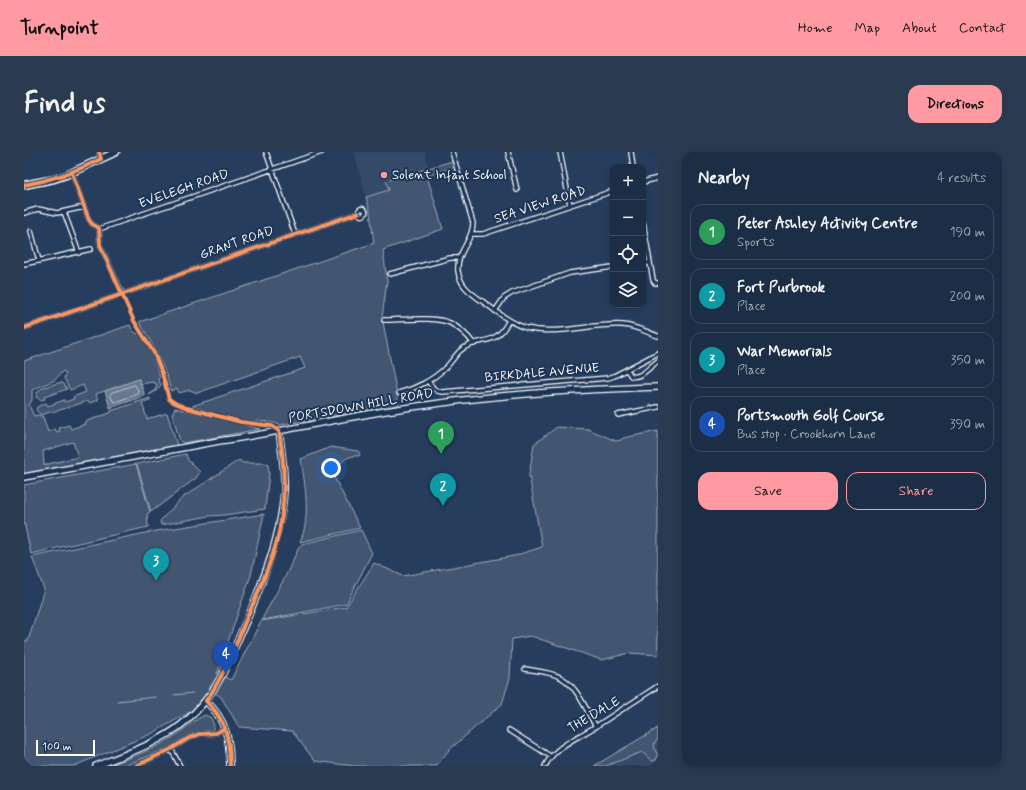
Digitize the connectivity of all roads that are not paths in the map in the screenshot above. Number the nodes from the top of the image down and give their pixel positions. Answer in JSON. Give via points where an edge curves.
{"nodes":[{"id":1,"x":99,"y":152,"type":"edge"},
{"id":2,"x":116,"y":152,"type":"edge"},
{"id":3,"x":266,"y":152,"type":"edge"},
{"id":4,"x":322,"y":152,"type":"edge"},
{"id":5,"x":452,"y":152,"type":"edge"},
{"id":6,"x":508,"y":152,"type":"edge"},
{"id":7,"x":560,"y":152,"type":"edge"},
{"id":8,"x":631,"y":152,"type":"edge"},
{"id":9,"x":102,"y":159,"type":"junction"},
{"id":10,"x":633,"y":164,"type":"edge"},
{"id":11,"x":272,"y":169,"type":"junction"},
{"id":12,"x":72,"y":173,"type":"junction"},
{"id":13,"x":658,"y":178,"type":"edge"},
{"id":14,"x":646,"y":181,"type":"edge"},
{"id":15,"x":24,"y":184,"type":"edge"},
{"id":16,"x":517,"y":190,"type":"dead end"},
{"id":17,"x":610,"y":192,"type":"edge"},
{"id":18,"x":570,"y":205,"type":"junction"},
{"id":19,"x":84,"y":207,"type":"junction"},
{"id":20,"x":64,"y":212,"type":"junction"},
{"id":21,"x":24,"y":213,"type":"edge"},
{"id":22,"x":358,"y":213,"type":"dead end"},
{"id":23,"x":98,"y":228,"type":"junction"},
{"id":24,"x":31,"y":231,"type":"dead end"},
{"id":25,"x":295,"y":234,"type":"junction"},
{"id":26,"x":472,"y":234,"type":"junction"},
{"id":27,"x":645,"y":236,"type":"edge"},
{"id":28,"x":91,"y":250,"type":"dead end"},
{"id":29,"x":79,"y":253,"type":"junction"},
{"id":30,"x":459,"y":258,"type":"junction"},
{"id":31,"x":39,"y":260,"type":"junction"},
{"id":32,"x":646,"y":263,"type":"edge"},
{"id":33,"x":650,"y":263,"type":"junction"},
{"id":34,"x":24,"y":264,"type":"edge"},
{"id":35,"x":610,"y":267,"type":"edge"},
{"id":36,"x":390,"y":274,"type":"dead end"},
{"id":37,"x":657,"y":283,"type":"edge"},
{"id":38,"x":122,"y":293,"type":"junction"},
{"id":39,"x":495,"y":311,"type":"junction"},
{"id":40,"x":384,"y":320,"type":"dead end"},
{"id":41,"x":389,"y":320,"type":"junction"},
{"id":42,"x":509,"y":320,"type":"junction"},
{"id":43,"x":389,"y":325,"type":"dead end"},
{"id":44,"x":24,"y":328,"type":"edge"},
{"id":45,"x":658,"y":336,"type":"edge"},
{"id":46,"x":474,"y":344,"type":"junction"},
{"id":47,"x":658,"y":354,"type":"edge"},
{"id":48,"x":658,"y":361,"type":"edge"},
{"id":49,"x":627,"y":370,"type":"junction"},
{"id":50,"x":428,"y":381,"type":"junction"},
{"id":51,"x":658,"y":387,"type":"edge"},
{"id":52,"x":399,"y":393,"type":"dead end"},
{"id":53,"x":658,"y":407,"type":"edge"},
{"id":54,"x":618,"y":415,"type":"dead end"},
{"id":55,"x":279,"y":431,"type":"junction"},
{"id":56,"x":24,"y":477,"type":"edge"},
{"id":57,"x":526,"y":669,"type":"dead end"},
{"id":58,"x":658,"y":686,"type":"edge"},
{"id":59,"x":206,"y":701,"type":"junction"},
{"id":60,"x":596,"y":727,"type":"junction"},
{"id":61,"x":225,"y":728,"type":"junction"},
{"id":62,"x":509,"y":730,"type":"dead end"},
{"id":63,"x":171,"y":749,"type":"junction"},
{"id":64,"x":550,"y":756,"type":"junction"},
{"id":65,"x":96,"y":766,"type":"edge"},
{"id":66,"x":136,"y":766,"type":"edge"},
{"id":67,"x":180,"y":766,"type":"edge"},
{"id":68,"x":230,"y":766,"type":"edge"},
{"id":69,"x":545,"y":766,"type":"edge"}],
"edges":[{"from":1,"to":9,"type":"street"},
{"from":2,"to":9,"type":"main road"},
{"from":3,"to":11,"type":"street"},
{"from":4,"to":11,"type":"street","name":"EVELEGH ROAD"},
{"from":5,"to":26,"type":"street","via":[[473,223]]},
{"from":6,"to":16,"type":"street"},
{"from":7,"to":18,"type":"street"},
{"from":8,"to":10,"type":"street"},
{"from":9,"to":12,"type":"main road"},
{"from":11,"to":23,"type":"street","name":"EVELEGH ROAD"},
{"from":11,"to":25,"type":"street"},
{"from":12,"to":15,"type":"main road"},
{"from":12,"to":19,"type":"street"},
{"from":13,"to":14,"type":"street"},
{"from":17,"to":18,"type":"street","name":"SEA VIEW ROAD"},
{"from":18,"to":26,"type":"street","name":"SEA VIEW ROAD","via":[[483,234]]},
{"from":19,"to":20,"type":"street"},
{"from":19,"to":23,"type":"street","via":[[89,220]]},
{"from":20,"to":21,"type":"street","via":[[38,209]]},
{"from":20,"to":29,"type":"street"},
{"from":22,"to":25,"type":"street","name":"GRANT ROAD"},
{"from":23,"to":38,"type":"street","via":[[100,245]]},
{"from":24,"to":31,"type":"street"},
{"from":25,"to":38,"type":"street","name":"GRANT ROAD"},
{"from":26,"to":30,"type":"street"},
{"from":27,"to":33,"type":"street"},
{"from":28,"to":29,"type":"street"},
{"from":29,"to":31,"type":"street"},
{"from":30,"to":36,"type":"street","via":[[450,258]]},
{"from":30,"to":39,"type":"street","via":[[459,276],[464,286]]},
{"from":31,"to":34,"type":"street"},
{"from":32,"to":33,"type":"street"},
{"from":33,"to":37,"type":"street","via":[[653,280]]},
{"from":35,"to":39,"type":"street","via":[[570,273],[512,293],[504,298]]},
{"from":38,"to":44,"type":"street","name":"GRANT ROAD"},
{"from":39,"to":42,"type":"street"},
{"from":40,"to":41,"type":"street"},
{"from":41,"to":43,"type":"street"},
{"from":41,"to":46,"type":"street","via":[[432,319],[448,322]]},
{"from":42,"to":45,"type":"street","via":[[526,327],[549,331],[625,325]]},
{"from":42,"to":46,"type":"street","via":[[497,336]]},
{"from":46,"to":50,"type":"street","via":[[461,350],[444,370]]},
{"from":47,"to":49,"type":"street","name":"BIRKDALE AVENUE"},
{"from":48,"to":49,"type":"street","via":[[635,376],[631,376]]},
{"from":49,"to":50,"type":"street","name":"BIRKDALE AVENUE","via":[[608,378],[442,392],[433,389]]},
{"from":50,"to":52,"type":"street"},
{"from":51,"to":55,"type":"main road","name":"PORTSDOWN HILL ROAD","via":[[586,389],[473,399]]},
{"from":53,"to":54,"type":"street"},
{"from":55,"to":56,"type":"main road","name":"PORTSDOWN HILL ROAD"},
{"from":55,"to":59,"type":"main road","via":[[284,491],[273,553],[227,666]]},
{"from":57,"to":60,"type":"street","via":[[557,676],[568,683]]},
{"from":58,"to":60,"type":"street","name":"THE DALE"},
{"from":59,"to":61,"type":"main road","via":[[222,719]]},
{"from":59,"to":65,"type":"main road","via":[[186,722],[163,738]]},
{"from":60,"to":64,"type":"street","name":"THE DALE"},
{"from":61,"to":63,"type":"street","via":[[216,733],[189,738]]},
{"from":61,"to":68,"type":"main road"},
{"from":62,"to":64,"type":"street"},
{"from":63,"to":66,"type":"street"},
{"from":63,"to":67,"type":"street"},
{"from":64,"to":69,"type":"street","name":"THE DALE"}]}
